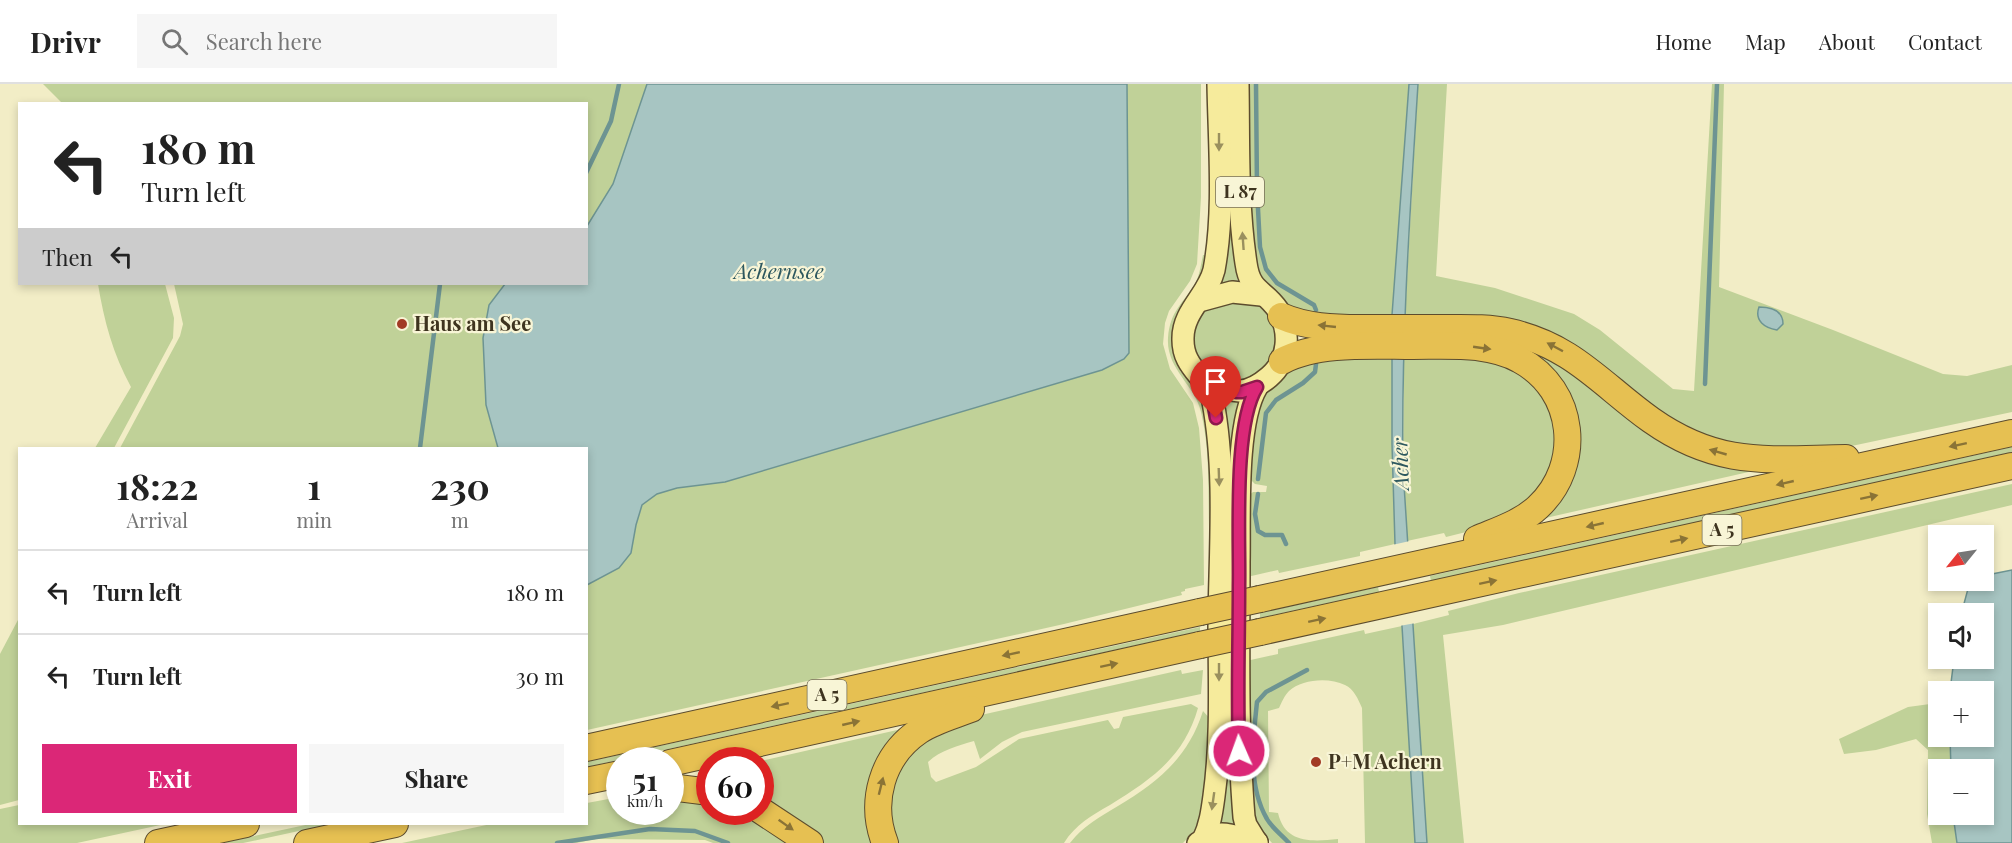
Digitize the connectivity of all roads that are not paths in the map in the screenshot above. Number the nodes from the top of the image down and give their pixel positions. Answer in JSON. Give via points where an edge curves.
{"nodes":[{"id":1,"x":1218,"y":84,"type":"edge"},
{"id":2,"x":1238,"y":84,"type":"edge"},
{"id":3,"x":1261,"y":295,"type":"junction"},
{"id":4,"x":1199,"y":301,"type":"junction"},
{"id":5,"x":1281,"y":316,"type":"junction"},
{"id":6,"x":1374,"y":337,"type":"junction"},
{"id":7,"x":1423,"y":337,"type":"junction"},
{"id":8,"x":1282,"y":361,"type":"junction"},
{"id":9,"x":1202,"y":380,"type":"junction"},
{"id":10,"x":1257,"y":387,"type":"junction"},
{"id":11,"x":2012,"y":433,"type":"edge"},
{"id":12,"x":1904,"y":456,"type":"junction"},
{"id":13,"x":2012,"y":466,"type":"edge"},
{"id":14,"x":1426,"y":562,"type":"junction"},
{"id":15,"x":1052,"y":678,"type":"junction"},
{"id":16,"x":588,"y":748,"type":"edge"},
{"id":17,"x":684,"y":760,"type":"edge"},
{"id":18,"x":606,"y":777,"type":"edge"},
{"id":19,"x":588,"y":781,"type":"edge"},
{"id":20,"x":606,"y":790,"type":"edge"},
{"id":21,"x":588,"y":791,"type":"edge"},
{"id":22,"x":774,"y":817,"type":"edge"},
{"id":23,"x":241,"y":825,"type":"edge"},
{"id":24,"x":390,"y":825,"type":"edge"},
{"id":25,"x":1201,"y":841,"type":"edge"},
{"id":26,"x":158,"y":843,"type":"edge"},
{"id":27,"x":307,"y":843,"type":"edge"},
{"id":28,"x":810,"y":843,"type":"edge"},
{"id":29,"x":885,"y":843,"type":"edge"},
{"id":30,"x":1257,"y":843,"type":"edge"}],
"edges":[{"from":1,"to":4,"type":"main road","number":"L 87","one_way":true,"via":[[1219,220],[1212,278]]},
{"from":3,"to":2,"type":"main road","number":"L 87","one_way":true,"via":[[1248,276],[1244,254]]},
{"from":3,"to":4,"type":"main road","via":[[1232,292]]},
{"from":3,"to":5,"type":"main road"},
{"from":4,"to":9,"type":"main road","via":[[1186,320],[1183,342],[1188,363]]},
{"from":6,"to":5,"type":"highway","one_way":true},
{"from":5,"to":8,"type":"main road","via":[[1287,340]]},
{"from":6,"to":7,"type":"highway"},
{"from":6,"to":8,"type":"highway"},
{"from":12,"to":7,"type":"highway","one_way":true,"via":[[1779,460],[1730,456],[1665,429],[1578,361],[1545,342],[1502,330]]},
{"from":7,"to":14,"type":"highway","one_way":true,"via":[[1502,352],[1524,362],[1556,394],[1565,414],[1568,437],[1560,477],[1536,509],[1508,526]]},
{"from":8,"to":10,"type":"main road"},
{"from":9,"to":10,"type":"main road","via":[[1236,392]]},
{"from":9,"to":25,"type":"main road","one_way":true,"via":[[1213,400],[1220,493],[1217,762],[1212,813]]},
{"from":10,"to":30,"type":"main road","via":[[1247,415],[1240,481],[1238,715],[1244,817]]},
{"from":11,"to":12,"type":"highway","number":"A 5","one_way":true},
{"from":12,"to":14,"type":"highway","number":"A 5","one_way":true},
{"from":15,"to":13,"type":"highway","number":"A 5","one_way":true,"bridge":true},
{"from":14,"to":16,"type":"highway","number":"A 5","one_way":true,"bridge":true},
{"from":17,"to":15,"type":"highway","number":"A 5","one_way":true},
{"from":29,"to":15,"type":"highway","one_way":true,"via":[[879,817],[879,789],[886,769],[903,745],[929,726]]},
{"from":18,"to":19,"type":"highway"},
{"from":20,"to":21,"type":"highway"},
{"from":22,"to":28,"type":"highway","one_way":true},
{"from":23,"to":26,"type":"highway"},
{"from":24,"to":27,"type":"highway"},
{"from":25,"to":30,"type":"main road","via":[[1218,833]]}]}
